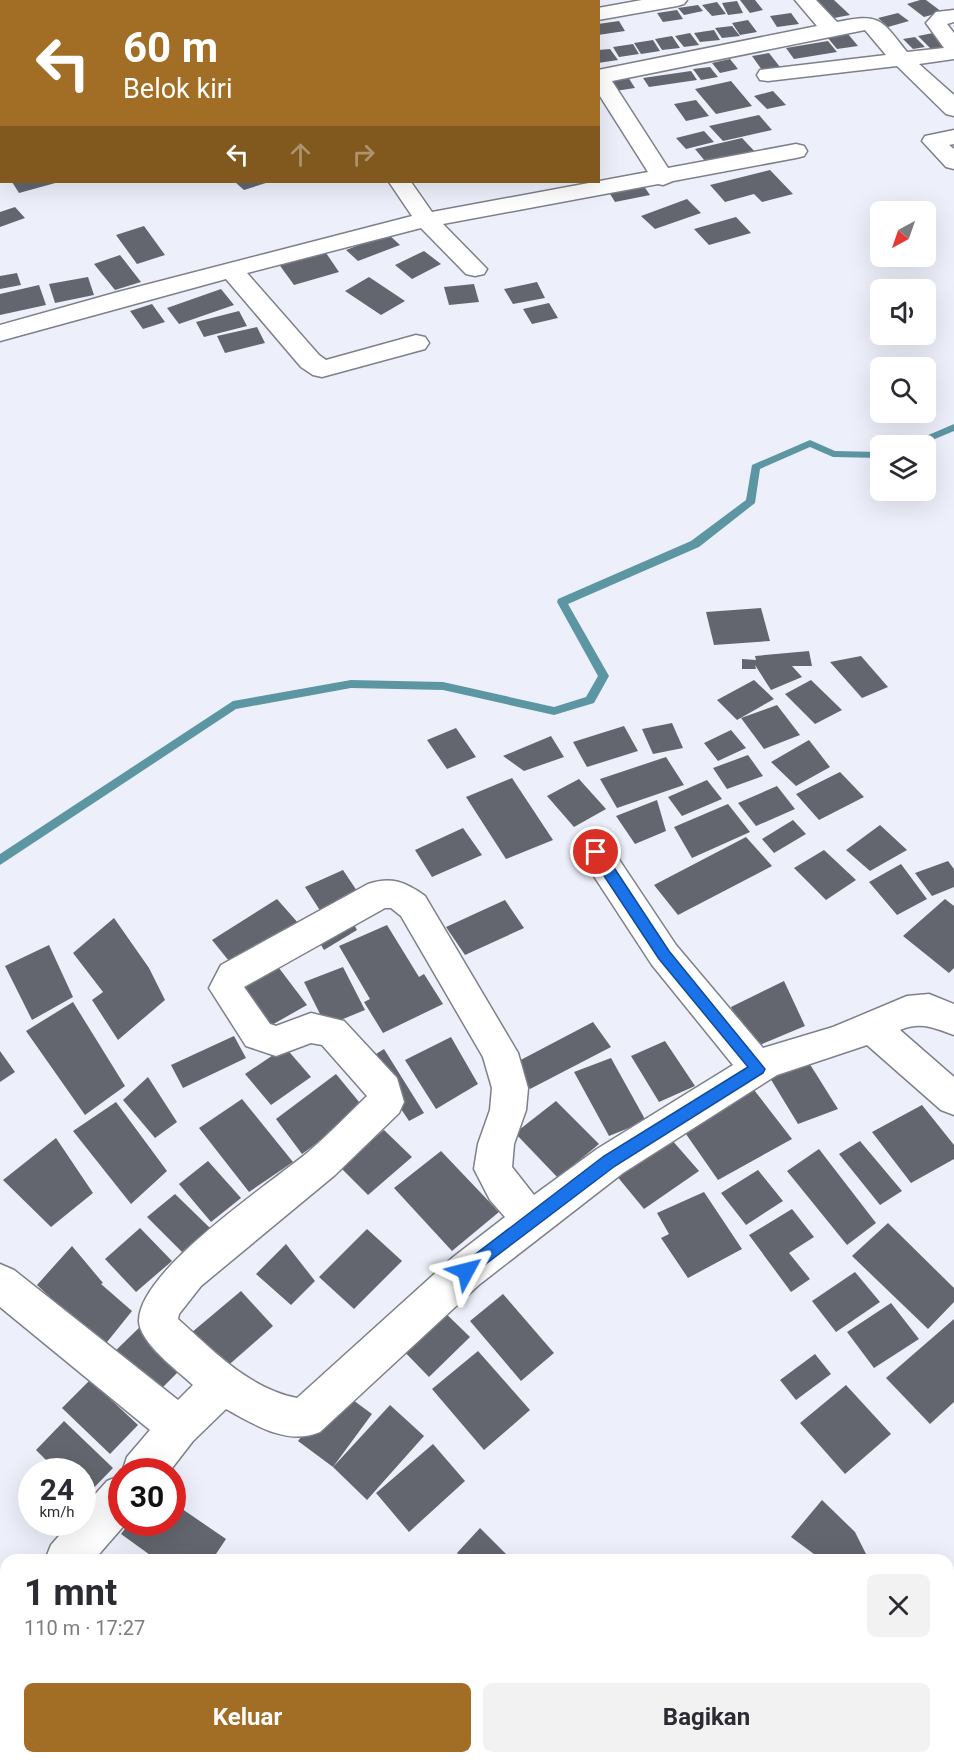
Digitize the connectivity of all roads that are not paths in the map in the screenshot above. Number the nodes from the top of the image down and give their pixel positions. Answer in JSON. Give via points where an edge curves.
{"nodes":[{"id":1,"x":677,"y":0,"type":"edge"},
{"id":2,"x":805,"y":0,"type":"edge"},
{"id":3,"x":600,"y":14,"type":"edge"},
{"id":4,"x":954,"y":16,"type":"edge"},
{"id":5,"x":832,"y":29,"type":"junction"},
{"id":6,"x":954,"y":47,"type":"edge"},
{"id":7,"x":954,"y":53,"type":"edge"},
{"id":8,"x":900,"y":58,"type":"junction"},
{"id":9,"x":768,"y":75,"type":"dead end"},
{"id":10,"x":600,"y":77,"type":"edge"},
{"id":11,"x":600,"y":79,"type":"edge"},
{"id":12,"x":954,"y":109,"type":"edge"},
{"id":13,"x":954,"y":137,"type":"edge"},
{"id":14,"x":796,"y":152,"type":"dead end"},
{"id":15,"x":954,"y":162,"type":"edge"},
{"id":16,"x":663,"y":178,"type":"junction"},
{"id":17,"x":401,"y":183,"type":"edge"},
{"id":18,"x":426,"y":220,"type":"junction"},
{"id":19,"x":475,"y":269,"type":"dead end"},
{"id":20,"x":231,"y":270,"type":"junction"},
{"id":21,"x":0,"y":333,"type":"edge"},
{"id":22,"x":416,"y":343,"type":"dead end"},
{"id":23,"x":596,"y":852,"type":"dead end"},
{"id":24,"x":954,"y":1020,"type":"edge"},
{"id":25,"x":870,"y":1026,"type":"junction"},
{"id":26,"x":758,"y":1069,"type":"junction"},
{"id":27,"x":954,"y":1099,"type":"edge"},
{"id":28,"x":532,"y":1220,"type":"junction"},
{"id":29,"x":0,"y":1283,"type":"edge"},
{"id":30,"x":222,"y":1385,"type":"junction"},
{"id":31,"x":179,"y":1427,"type":"junction"},
{"id":32,"x":154,"y":1458,"type":"edge"},
{"id":33,"x":108,"y":1512,"type":"edge"},
{"id":34,"x":71,"y":1554,"type":"edge"}],
"edges":[{"from":1,"to":3,"type":"street"},
{"from":2,"to":5,"type":"street"},
{"from":4,"to":6,"type":"street","via":[[943,16],[936,23]]},
{"from":5,"to":8,"type":"street","via":[[871,24]]},
{"from":5,"to":10,"type":"street"},
{"from":7,"to":8,"type":"street"},
{"from":8,"to":9,"type":"street"},
{"from":8,"to":12,"type":"street"},
{"from":11,"to":16,"type":"street"},
{"from":13,"to":15,"type":"street","via":[[933,141]]},
{"from":14,"to":16,"type":"street"},
{"from":16,"to":18,"type":"street"},
{"from":17,"to":18,"type":"street"},
{"from":18,"to":19,"type":"street"},
{"from":18,"to":20,"type":"street"},
{"from":20,"to":21,"type":"street"},
{"from":20,"to":22,"type":"street","via":[[310,361],[322,369]]},
{"from":23,"to":26,"type":"street","via":[[664,955]]},
{"from":24,"to":25,"type":"street","via":[[929,1009],[907,1011]]},
{"from":25,"to":26,"type":"street"},
{"from":25,"to":27,"type":"street"},
{"from":26,"to":28,"type":"street","via":[[610,1161]]},
{"from":28,"to":30,"type":"street","via":[[466,1271],[306,1418],[296,1420]]},
{"from":28,"to":30,"type":"street","via":[[503,1188],[493,1169],[510,1088],[500,1053],[413,906],[397,894],[380,894],[233,975],[226,988],[258,1035],[276,1041],[311,1028],[332,1032],[384,1089],[386,1102],[322,1163],[188,1273],[161,1306],[158,1322],[164,1332]]},
{"from":29,"to":31,"type":"street"},
{"from":30,"to":31,"type":"street"},
{"from":31,"to":32,"type":"street"},
{"from":33,"to":34,"type":"street"}]}
